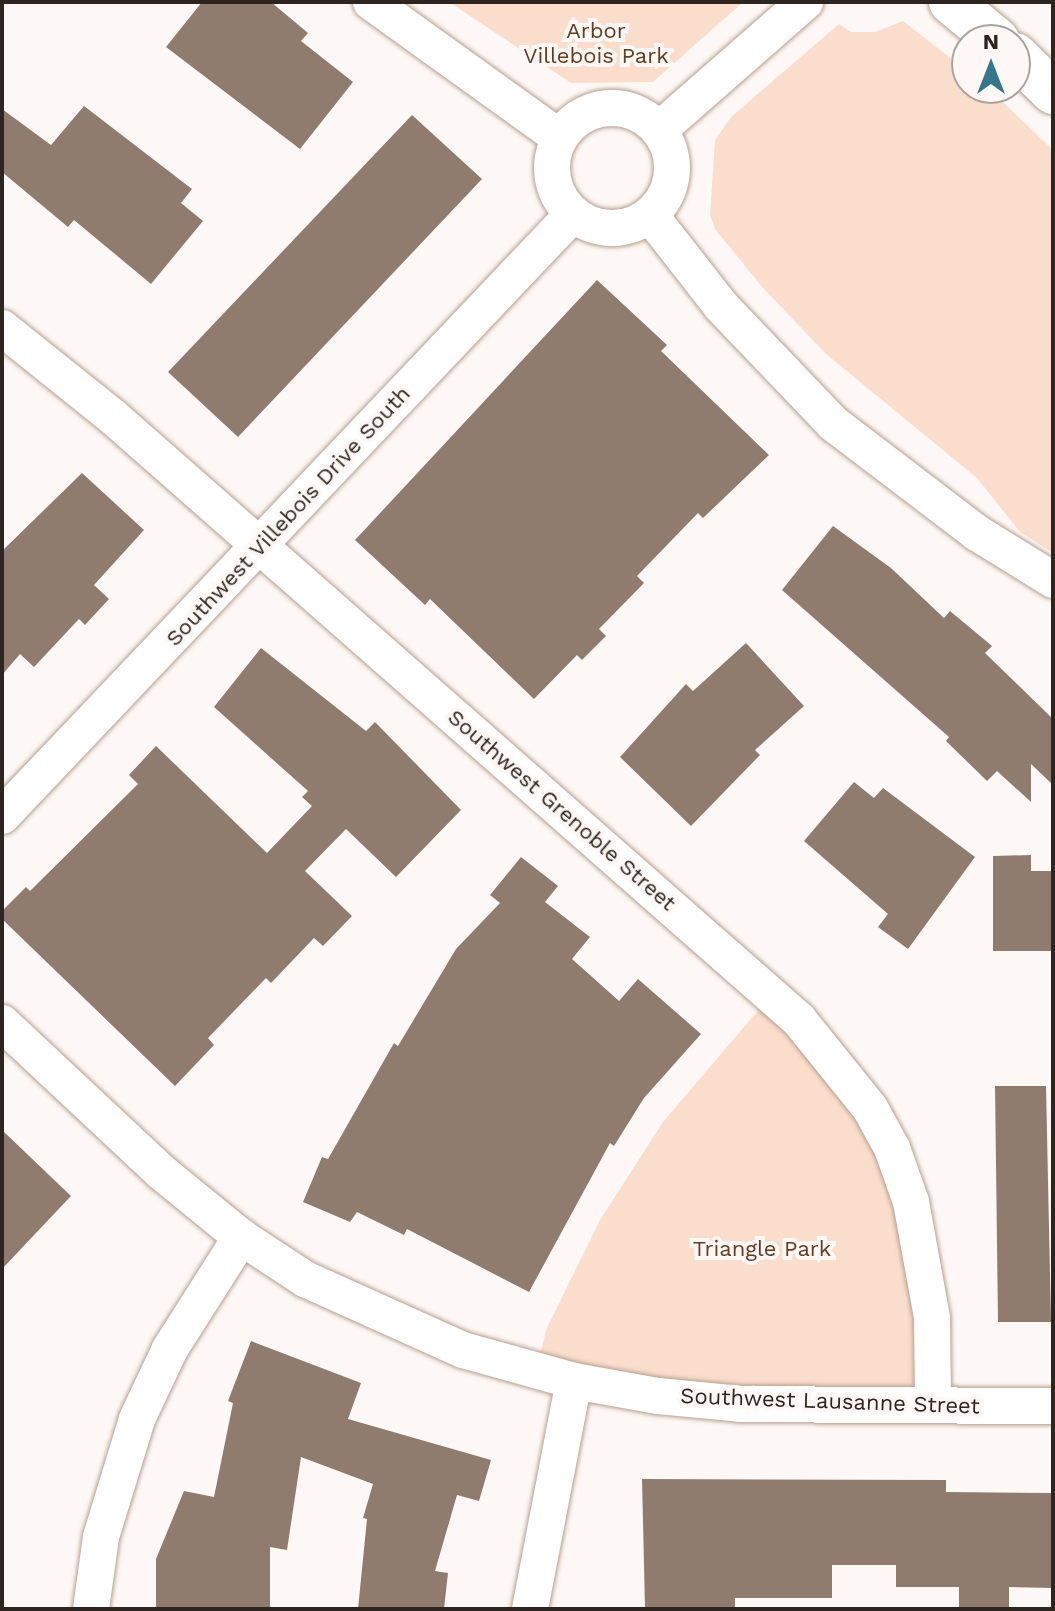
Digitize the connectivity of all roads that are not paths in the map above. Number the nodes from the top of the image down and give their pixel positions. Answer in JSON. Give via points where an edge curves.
{"nodes":[{"id":1,"x":371,"y":2,"type":"edge"},
{"id":2,"x":805,"y":2,"type":"edge"},
{"id":3,"x":951,"y":2,"type":"edge"},
{"id":4,"x":978,"y":24,"type":"edge"},
{"id":5,"x":1031,"y":71,"type":"edge"},
{"id":6,"x":1053,"y":92,"type":"edge"},
{"id":7,"x":660,"y":129,"type":"junction"},
{"id":8,"x":559,"y":137,"type":"junction"},
{"id":9,"x":573,"y":214,"type":"junction"},
{"id":10,"x":650,"y":215,"type":"junction"},
{"id":11,"x":2,"y":328,"type":"edge"},
{"id":12,"x":260,"y":546,"type":"junction"},
{"id":13,"x":1053,"y":580,"type":"edge"},
{"id":14,"x":2,"y":816,"type":"edge"},
{"id":15,"x":2,"y":1023,"type":"edge"},
{"id":16,"x":241,"y":1237,"type":"junction"},
{"id":17,"x":574,"y":1381,"type":"junction"},
{"id":18,"x":933,"y":1405,"type":"junction"},
{"id":19,"x":1053,"y":1406,"type":"edge"},
{"id":20,"x":91,"y":1609,"type":"edge"},
{"id":21,"x":530,"y":1609,"type":"edge"}],
"edges":[{"from":1,"to":8,"type":"street"},
{"from":2,"to":7,"type":"street"},
{"from":3,"to":4,"type":"street"},
{"from":5,"to":6,"type":"street"},
{"from":7,"to":8,"type":"street","via":[[638,112],[616,107],[577,118]]},
{"from":7,"to":10,"type":"street","via":[[674,162],[672,182]]},
{"from":8,"to":9,"type":"street","via":[[552,162],[554,183]]},
{"from":9,"to":10,"type":"street","via":[[607,228],[629,227]]},
{"from":9,"to":12,"type":"street","name":"Southwest Villebois Drive South"},
{"from":10,"to":13,"type":"street","via":[[722,307],[834,424],[977,533]]},
{"from":11,"to":12,"type":"street","name":"Southwest Grenoble Street"},
{"from":12,"to":14,"type":"street","name":"Southwest Villebois Drive South"},
{"from":12,"to":18,"type":"street","name":"Southwest Grenoble Street","via":[[773,993],[870,1108],[892,1148],[923,1255],[932,1318]]},
{"from":15,"to":16,"type":"street","name":"Southwest Lausanne Street","via":[[160,1171]]},
{"from":16,"to":17,"type":"street","name":"Southwest Lausanne Street","via":[[305,1279],[392,1321],[463,1350]]},
{"from":16,"to":20,"type":"street","via":[[170,1349],[137,1419],[105,1523]]},
{"from":17,"to":18,"type":"street","name":"Southwest Lausanne Street","via":[[741,1404]]},
{"from":17,"to":21,"type":"street"},
{"from":18,"to":19,"type":"street","name":"Southwest Lausanne Street"}]}
